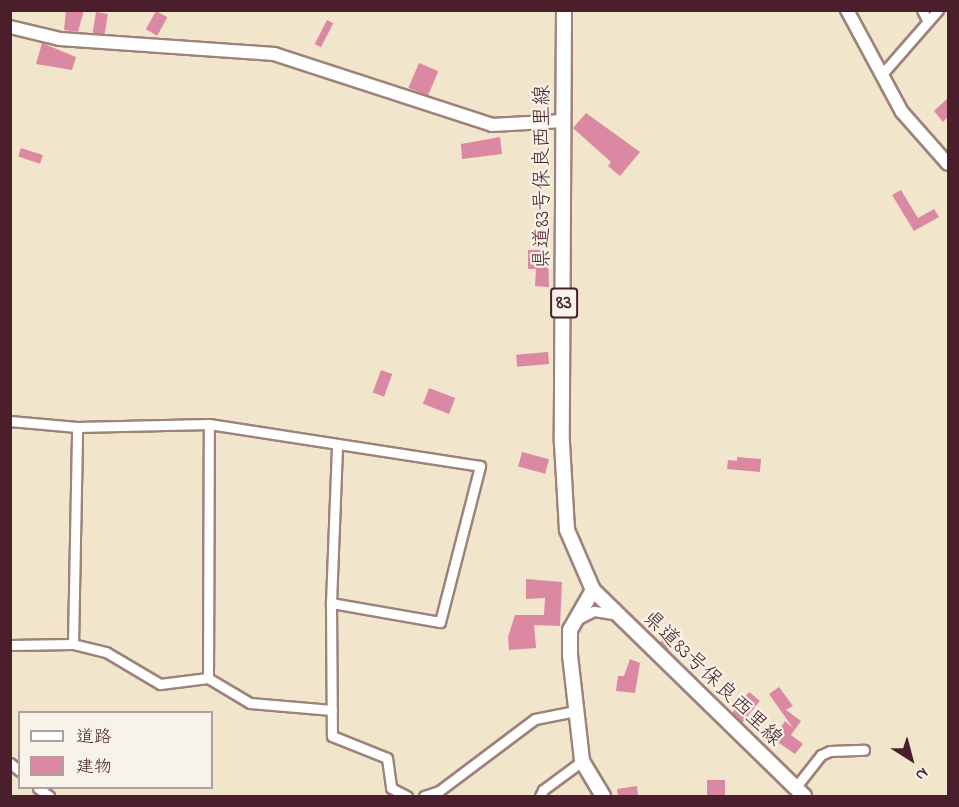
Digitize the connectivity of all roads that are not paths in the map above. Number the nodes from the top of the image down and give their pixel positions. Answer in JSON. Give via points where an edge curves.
{"nodes":[{"id":1,"x":564,"y":10,"type":"edge"},
{"id":2,"x":847,"y":10,"type":"edge"},
{"id":3,"x":922,"y":10,"type":"edge"},
{"id":4,"x":938,"y":10,"type":"edge"},
{"id":5,"x":928,"y":22,"type":"junction"},
{"id":6,"x":10,"y":27,"type":"edge"},
{"id":7,"x":883,"y":73,"type":"junction"},
{"id":8,"x":564,"y":121,"type":"junction"},
{"id":9,"x":948,"y":164,"type":"edge"},
{"id":10,"x":10,"y":421,"type":"edge"},
{"id":11,"x":209,"y":424,"type":"junction"},
{"id":12,"x":77,"y":427,"type":"junction"},
{"id":13,"x":337,"y":447,"type":"junction"},
{"id":14,"x":593,"y":590,"type":"junction"},
{"id":15,"x":331,"y":603,"type":"junction"},
{"id":16,"x":618,"y":616,"type":"junction"},
{"id":17,"x":575,"y":620,"type":"junction"},
{"id":18,"x":73,"y":644,"type":"junction"},
{"id":19,"x":10,"y":645,"type":"edge"},
{"id":20,"x":208,"y":678,"type":"junction"},
{"id":21,"x":332,"y":710,"type":"junction"},
{"id":22,"x":574,"y":711,"type":"junction"},
{"id":23,"x":864,"y":750,"type":"dead end"},
{"id":24,"x":582,"y":762,"type":"junction"},
{"id":25,"x":800,"y":794,"type":"edge"},
{"id":26,"x":407,"y":796,"type":"edge"},
{"id":27,"x":424,"y":796,"type":"edge"},
{"id":28,"x":540,"y":796,"type":"edge"},
{"id":29,"x":603,"y":796,"type":"edge"}],
"edges":[{"from":1,"to":8,"type":"main road","name":"県道83号保良西里線","number":"83"},
{"from":2,"to":7,"type":"street"},
{"from":3,"to":5,"type":"street"},
{"from":4,"to":5,"type":"street"},
{"from":5,"to":7,"type":"street"},
{"from":6,"to":8,"type":"street","via":[[60,39],[274,54],[492,125]]},
{"from":7,"to":9,"type":"street","via":[[902,112]]},
{"from":8,"to":14,"type":"main road","name":"県道83号保良西里線","number":"83","via":[[564,498],[570,539]]},
{"from":10,"to":12,"type":"street"},
{"from":11,"to":12,"type":"street"},
{"from":11,"to":13,"type":"street"},
{"from":11,"to":20,"type":"street"},
{"from":12,"to":18,"type":"street"},
{"from":13,"to":15,"type":"street"},
{"from":13,"to":15,"type":"street","via":[[480,466],[440,622]]},
{"from":14,"to":16,"type":"main road","name":"県道83号保良西里線","number":"83"},
{"from":14,"to":17,"type":"main road"},
{"from":15,"to":21,"type":"street"},
{"from":16,"to":17,"type":"street","via":[[604,610]]},
{"from":16,"to":25,"type":"main road","name":"県道83号保良西里線","number":"83"},
{"from":17,"to":22,"type":"main road","via":[[570,655]]},
{"from":18,"to":19,"type":"street"},
{"from":18,"to":20,"type":"street","via":[[106,652],[160,684]]},
{"from":20,"to":21,"type":"street","via":[[250,703]]},
{"from":21,"to":26,"type":"street","via":[[332,736],[387,758],[391,788]]},
{"from":22,"to":24,"type":"main road"},
{"from":22,"to":27,"type":"street","via":[[535,719],[439,791]]},
{"from":23,"to":25,"type":"street","via":[[821,755]]},
{"from":24,"to":28,"type":"street"},
{"from":24,"to":29,"type":"main road"}]}
